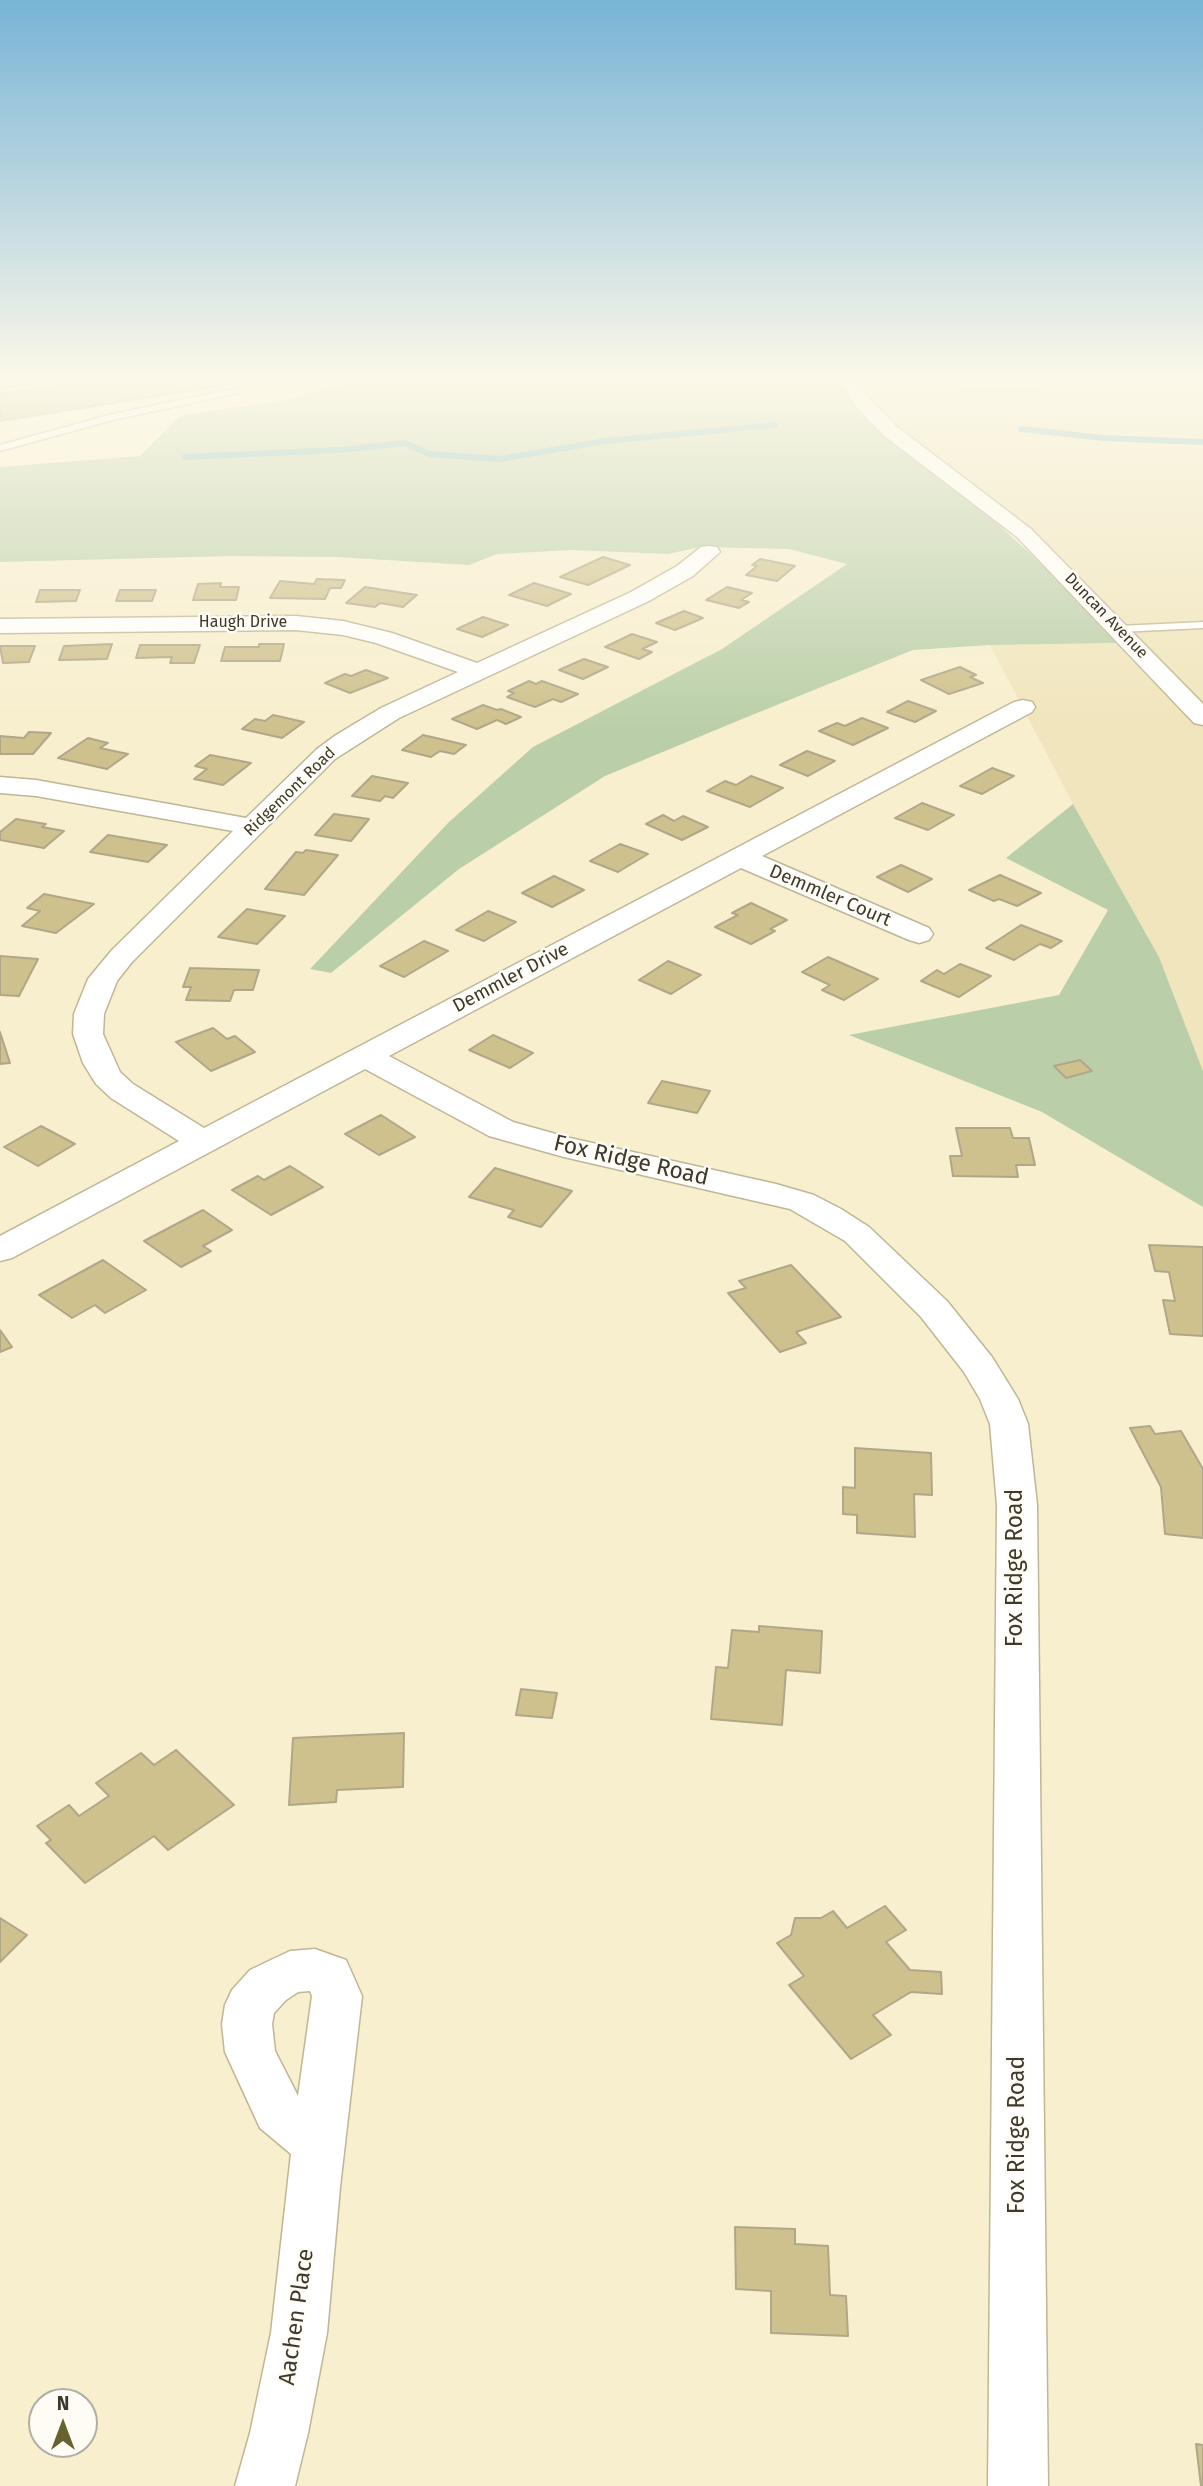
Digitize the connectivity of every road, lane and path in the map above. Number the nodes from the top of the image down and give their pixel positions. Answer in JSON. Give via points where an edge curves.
{"nodes":[{"id":1,"x":978,"y":496,"type":"edge"},
{"id":2,"x":709,"y":552,"type":"dead end"},
{"id":3,"x":1203,"y":625,"type":"edge"},
{"id":4,"x":0,"y":626,"type":"edge"},
{"id":5,"x":1119,"y":629,"type":"junction"},
{"id":6,"x":480,"y":673,"type":"junction"},
{"id":7,"x":1023,"y":707,"type":"dead end"},
{"id":8,"x":1203,"y":718,"type":"edge"},
{"id":9,"x":0,"y":785,"type":"edge"},
{"id":10,"x":253,"y":827,"type":"junction"},
{"id":11,"x":740,"y":857,"type":"junction"},
{"id":12,"x":919,"y":934,"type":"dead end"},
{"id":13,"x":365,"y":1056,"type":"junction"},
{"id":14,"x":203,"y":1142,"type":"junction"},
{"id":15,"x":0,"y":1250,"type":"edge"},
{"id":16,"x":318,"y":2145,"type":"dead end"},
{"id":17,"x":265,"y":2486,"type":"edge"},
{"id":18,"x":1018,"y":2486,"type":"edge"}],
"edges":[{"from":1,"to":5,"type":"street","name":"Duncan Avenue","via":[[1011,521]]},
{"from":2,"to":6,"type":"street","name":"Ridgemont Road","via":[[639,597]]},
{"from":3,"to":5,"type":"lane"},
{"from":4,"to":6,"type":"street","name":"Haugh Drive","via":[[296,623],[384,638]]},
{"from":5,"to":8,"type":"street","name":"Duncan Avenue"},
{"from":6,"to":10,"type":"street","name":"Ridgemont Road","via":[[390,713],[345,740]]},
{"from":7,"to":11,"type":"street","name":"Demmler Drive"},
{"from":9,"to":10,"type":"street"},
{"from":10,"to":14,"type":"street","name":"Ridgemont Road","via":[[122,956],[103,979],[89,1014],[88,1034],[107,1077],[142,1106]]},
{"from":11,"to":12,"type":"street","name":"Demmler Court"},
{"from":11,"to":13,"type":"street","name":"Demmler Drive"},
{"from":13,"to":14,"type":"street","name":"Demmler Drive"},
{"from":13,"to":18,"type":"street","name":"Fox Ridge Road","via":[[501,1129],[764,1191],[829,1216],[858,1234],[934,1309],[999,1399],[1009,1424],[1017,1505]]},
{"from":14,"to":15,"type":"street","name":"Demmler Drive"},
{"from":16,"to":17,"type":"street","name":"Aachen Place","via":[[299,2333]]}]}
